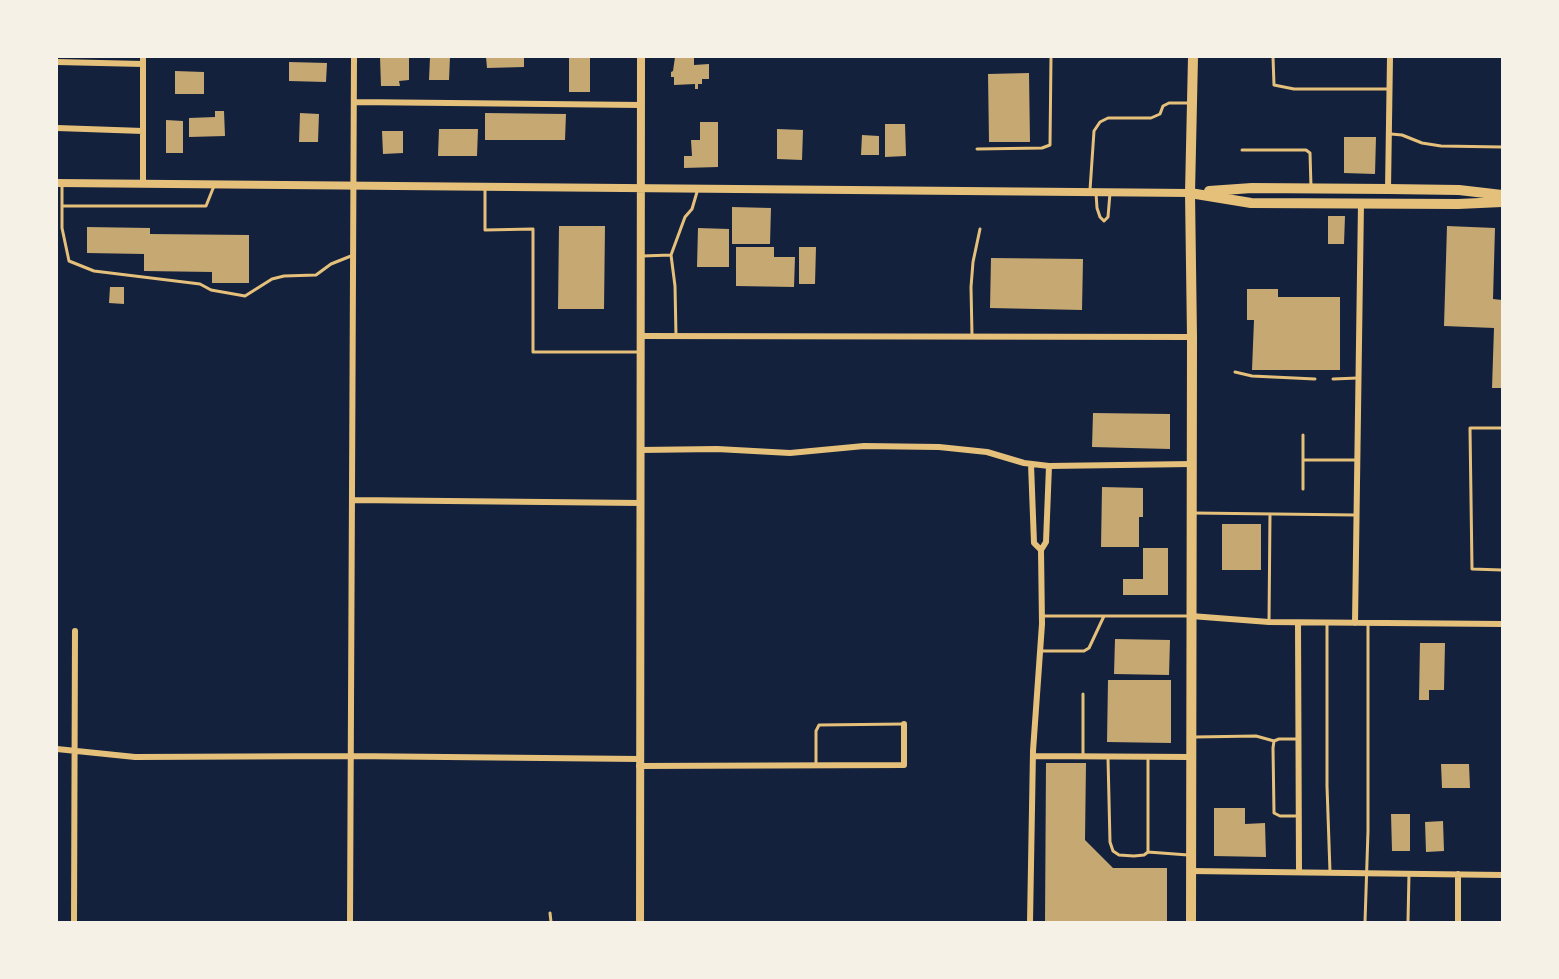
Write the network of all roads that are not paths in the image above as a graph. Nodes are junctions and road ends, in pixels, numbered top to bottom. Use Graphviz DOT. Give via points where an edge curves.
graph roads {
  1 [pos="354,57"];
  2 [pos="641,57"];
  3 [pos="1051,57"];
  4 [pos="1193,57"];
  5 [pos="1273,57"];
  6 [pos="1389,57"];
  7 [pos="143,61"];
  8 [pos="57,62"];
  9 [pos="1389,90"];
  10 [pos="354,102"];
  11 [pos="1192,103"];
  12 [pos="641,105"];
  13 [pos="57,129"];
  14 [pos="143,131"];
  15 [pos="1389,134"];
  16 [pos="1502,147"];
  17 [pos="977,149"];
  18 [pos="1242,150"];
  19 [pos="59,183"];
  20 [pos="143,184"];
  21 [pos="214,185"];
  22 [pos="353,186"];
  23 [pos="485,187"];
  24 [pos="640,188"];
  25 [pos="698,188"];
  26 [pos="1311,189"];
  27 [pos="1388,189"];
  28 [pos="1093,192"];
  29 [pos="1110,192"];
  30 [pos="1190,193"];
  31 [pos="1502,195"];
  32 [pos="1502,202"];
  33 [pos="1361,203"];
  34 [pos="62,206"];
  35 [pos="981,229"];
  36 [pos="353,255"];
  37 [pos="671,255"];
  38 [pos="640,256"];
  39 [pos="641,336"];
  40 [pos="676,336"];
  41 [pos="972,337"];
  42 [pos="1192,337"];
  43 [pos="641,352"];
  44 [pos="1235,372"];
  45 [pos="1358,378"];
  46 [pos="1315,379"];
  47 [pos="1333,379"];
  48 [pos="1502,428"];
  49 [pos="1303,435"];
  50 [pos="639,450"];
  51 [pos="1303,459"];
  52 [pos="1357,460"];
  53 [pos="1031,464"];
  54 [pos="1192,464"];
  55 [pos="1049,466"];
  56 [pos="1303,489"];
  57 [pos="352,501"];
  58 [pos="640,504"];
  59 [pos="1192,513"];
  60 [pos="1270,514"];
  61 [pos="1357,515"];
  62 [pos="1041,550"];
  63 [pos="1502,570"];
  64 [pos="1042,616"];
  65 [pos="1104,616"];
  66 [pos="1191,616"];
  67 [pos="1269,622"];
  68 [pos="1298,622"];
  69 [pos="1327,623"];
  70 [pos="1355,623"];
  71 [pos="1368,623"];
  72 [pos="1502,624"];
  73 [pos="75,631"];
  74 [pos="1041,651"];
  75 [pos="1083,694"];
  76 [pos="904,724"];
  77 [pos="1191,737"];
  78 [pos="1299,739"];
  79 [pos="1274,741"];
  80 [pos="57,749"];
  81 [pos="75,751"];
  82 [pos="350,756"];
  83 [pos="1033,756"];
  84 [pos="1083,756"];
  85 [pos="1108,756"];
  86 [pos="1148,756"];
  87 [pos="1190,757"];
  88 [pos="639,763"];
  89 [pos="816,765"];
  90 [pos="1299,816"];
  91 [pos="1148,852"];
  92 [pos="1191,855"];
  93 [pos="1191,871"];
  94 [pos="1299,872"];
  95 [pos="1330,872"];
  96 [pos="1366,873"];
  97 [pos="1409,873"];
  98 [pos="1458,874"];
  99 [pos="1502,874"];
  100 [pos="550,913"];
  101 [pos="74,922"];
  102 [pos="350,922"];
  103 [pos="551,922"];
  104 [pos="640,922"];
  105 [pos="1030,922"];
  106 [pos="1191,922"];
  107 [pos="1365,922"];
  108 [pos="1408,922"];
  109 [pos="1458,922"];
  1 -- 10 [label="street"];
  2 -- 12 [label="street"];
  3 -- 17 [label="lane" via="1050,145"];
  4 -- 11 [label="main road"];
  5 -- 9 [label="lane" via="1274,85 1294,90"];
  6 -- 9 [label="street"];
  7 -- 8 [label="street"];
  7 -- 14 [label="street"];
  9 -- 15 [label="street"];
  10 -- 12 [label="street"];
  10 -- 22 [label="street"];
  11 -- 28 [label="lane" via="1169,103 1151,118 1108,118 1100,122 1094,131"];
  11 -- 30 [label="main road"];
  12 -- 24 [label="street"];
  13 -- 14 [label="street"];
  14 -- 20 [label="street"];
  15 -- 16 [label="lane" via="1441,146"];
  15 -- 27 [label="street"];
  18 -- 26 [label="lane" via="1306,150 1310,153"];
  19 -- 20 [label="street"];
  19 -- 34 [label="lane"];
  20 -- 21 [label="street"];
  21 -- 22 [label="street"];
  21 -- 34 [label="lane" via="206,206"];
  22 -- 23 [label="street"];
  22 -- 36 [label="street"];
  23 -- 24 [label="street"];
  23 -- 43 [label="lane" via="485,230 532,229 533,352"];
  24 -- 25 [label="street"];
  24 -- 38 [label="street"];
  25 -- 28 [label="street"];
  25 -- 37 [label="lane"];
  26 -- 27 [label="main road"];
  26 -- 30 [label="main road"];
  27 -- 31 [label="main road"];
  28 -- 29 [label="street"];
  28 -- 29 [label="lane" via="1104,221 1108,217"];
  29 -- 30 [label="street"];
  30 -- 33 [label="main road" via="1251,203"];
  30 -- 42 [label="main road"];
  32 -- 33 [label="main road"];
  33 -- 45 [label="street"];
  34 -- 36 [label="lane" via="69,261 94,271 200,284 244,296 272,279 316,275"];
  35 -- 41 [label="lane" via="972,279"];
  36 -- 57 [label="street"];
  37 -- 38 [label="lane"];
  37 -- 40 [label="lane"];
  38 -- 39 [label="street"];
  39 -- 40 [label="street"];
  39 -- 43 [label="street"];
  40 -- 41 [label="street"];
  41 -- 42 [label="street"];
  42 -- 54 [label="main road"];
  43 -- 50 [label="street"];
  44 -- 46 [label="lane"];
  45 -- 47 [label="lane"];
  45 -- 52 [label="street"];
  48 -- 63 [label="lane" via="1470,428 1472,569"];
  49 -- 51 [label="lane"];
  50 -- 53 [label="street" via="790,453 864,446 939,447 987,452"];
  50 -- 58 [label="street"];
  51 -- 52 [label="lane"];
  51 -- 56 [label="lane"];
  52 -- 61 [label="street"];
  53 -- 55 [label="street"];
  53 -- 62 [label="street" via="1034,543"];
  54 -- 55 [label="street"];
  54 -- 59 [label="main road"];
  55 -- 62 [label="street" via="1046,542"];
  57 -- 58 [label="street"];
  57 -- 82 [label="street"];
  58 -- 88 [label="street"];
  59 -- 60 [label="lane"];
  59 -- 66 [label="main road"];
  60 -- 61 [label="lane"];
  60 -- 67 [label="lane"];
  61 -- 70 [label="street"];
  62 -- 64 [label="street"];
  64 -- 65 [label="lane"];
  64 -- 74 [label="street"];
  65 -- 66 [label="lane"];
  65 -- 74 [label="lane" via="1084,651"];
  66 -- 67 [label="street"];
  66 -- 77 [label="main road"];
  67 -- 68 [label="street"];
  68 -- 69 [label="street"];
  68 -- 78 [label="street"];
  69 -- 70 [label="street"];
  69 -- 95 [label="lane"];
  70 -- 71 [label="street"];
  71 -- 72 [label="street"];
  71 -- 96 [label="lane"];
  73 -- 81 [label="street"];
  74 -- 83 [label="street"];
  75 -- 84 [label="lane"];
  76 -- 89 [label="lane" via="819,725"];
  76 -- 89 [label="street" via="904,765"];
  77 -- 79 [label="lane" via="1256,736"];
  77 -- 87 [label="main road"];
  78 -- 79 [label="lane"];
  78 -- 90 [label="street"];
  79 -- 90 [label="lane" via="1274,813"];
  80 -- 81 [label="street"];
  81 -- 82 [label="street" via="135,757"];
  81 -- 101 [label="street"];
  82 -- 88 [label="street"];
  82 -- 102 [label="street"];
  83 -- 84 [label="street"];
  83 -- 105 [label="street"];
  84 -- 85 [label="street"];
  85 -- 86 [label="street"];
  85 -- 91 [label="lane" via="1113,851 1134,856"];
  86 -- 87 [label="street"];
  86 -- 91 [label="lane"];
  87 -- 92 [label="main road"];
  88 -- 89 [label="street"];
  88 -- 104 [label="street"];
  90 -- 94 [label="street"];
  91 -- 92 [label="lane"];
  92 -- 93 [label="main road"];
  93 -- 94 [label="street"];
  93 -- 106 [label="main road"];
  94 -- 95 [label="street"];
  95 -- 96 [label="street"];
  96 -- 97 [label="street"];
  96 -- 107 [label="lane"];
  97 -- 98 [label="street"];
  97 -- 108 [label="lane"];
  98 -- 99 [label="street"];
  98 -- 109 [label="street"];
  100 -- 103 [label="lane"];
}
